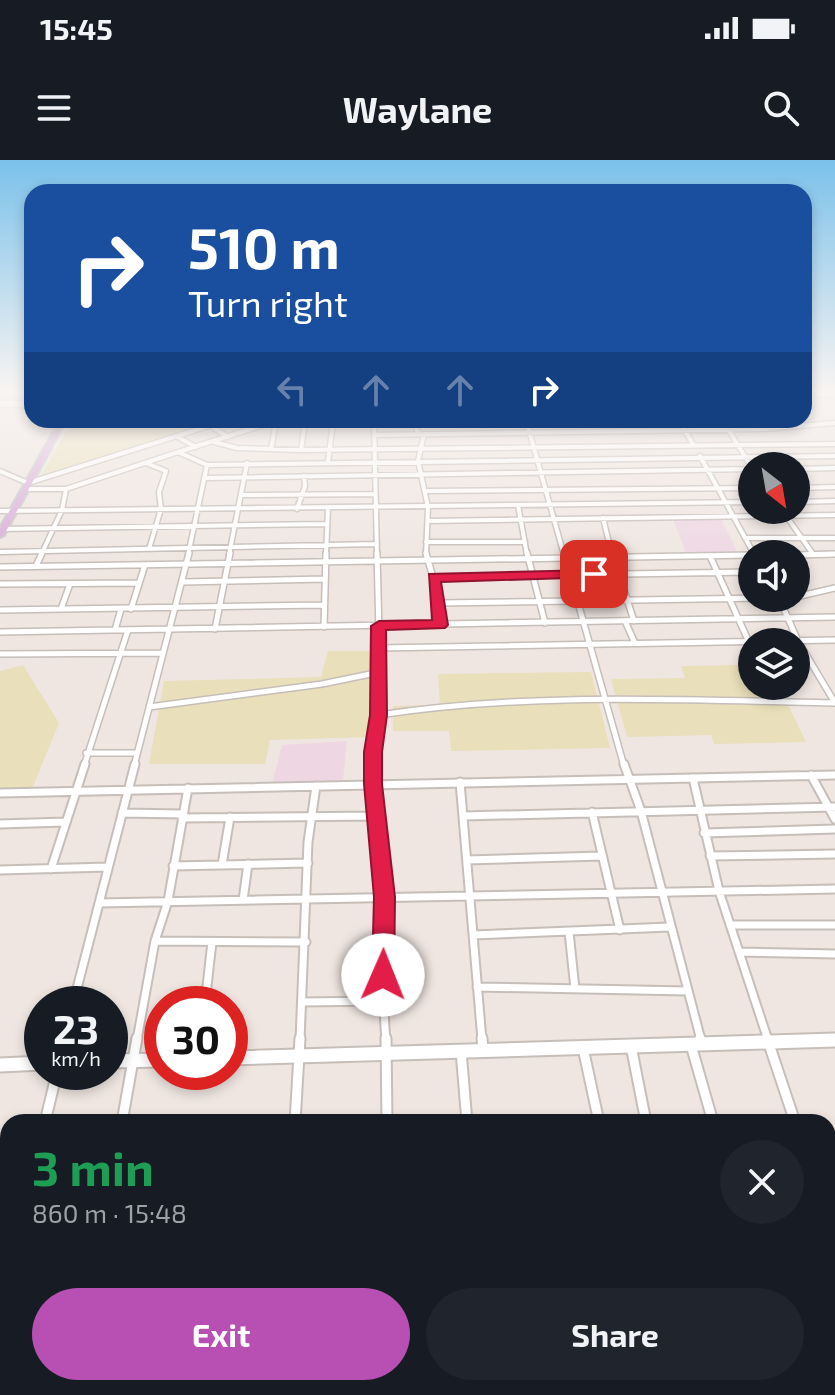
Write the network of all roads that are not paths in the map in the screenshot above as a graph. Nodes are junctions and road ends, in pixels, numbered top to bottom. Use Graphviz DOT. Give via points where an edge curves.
graph roads {
  1 [pos="245,449"];
  2 [pos="330,449"];
  3 [pos="420,449"];
  4 [pos="47,450"];
  5 [pos="135,450"];
  6 [pos="187,450"];
  7 [pos="290,450"];
  8 [pos="301,450"];
  9 [pos="312,450"];
  10 [pos="374,450"];
  11 [pos="535,450"];
  12 [pos="696,450"];
  13 [pos="178,452"];
  14 [pos="700,456"];
  15 [pos="738,456"];
  16 [pos="810,456"];
  17 [pos="833,456"];
  18 [pos="538,460"];
  19 [pos="418,461"];
  20 [pos="328,462"];
  21 [pos="375,462"];
  22 [pos="146,463"];
  23 [pos="244,464"];
  24 [pos="207,465"];
  25 [pos="835,465"];
  26 [pos="738,468"];
  27 [pos="810,468"];
  28 [pos="707,469"];
  29 [pos="0,471"];
  30 [pos="541,471"];
  31 [pos="422,472"];
  32 [pos="375,474"];
  33 [pos="304,476"];
  34 [pos="245,477"];
  35 [pos="205,478"];
  36 [pos="27,486"];
  37 [pos="835,487"];
  38 [pos="718,488"];
  39 [pos="738,488"];
  40 [pos="810,488"];
  41 [pos="66,489"];
  42 [pos="546,490"];
  43 [pos="426,491"];
  44 [pos="301,494"];
  45 [pos="375,494"];
  46 [pos="242,495"];
  47 [pos="835,501"];
  48 [pos="725,502"];
  49 [pos="738,502"];
  50 [pos="810,502"];
  51 [pos="550,504"];
  52 [pos="518,505"];
  53 [pos="428,507"];
  54 [pos="328,508"];
  55 [pos="376,508"];
  56 [pos="161,509"];
  57 [pos="297,509"];
  58 [pos="62,510"];
  59 [pos="200,510"];
  60 [pos="240,510"];
  61 [pos="0,511"];
  62 [pos="14,511"];
  63 [pos="835,515"];
  64 [pos="810,516"];
  65 [pos="733,517"];
  66 [pos="738,517"];
  67 [pos="603,518"];
  68 [pos="520,519"];
  69 [pos="554,519"];
  70 [pos="428,521"];
  71 [pos="326,524"];
  72 [pos="791,524"];
  73 [pos="155,525"];
  74 [pos="196,525"];
  75 [pos="235,525"];
  76 [pos="53,528"];
  77 [pos="1,531"];
  78 [pos="745,538"];
  79 [pos="801,538"];
  80 [pos="835,538"];
  81 [pos="426,542"];
  82 [pos="525,542"];
  83 [pos="377,544"];
  84 [pos="327,546"];
  85 [pos="232,547"];
  86 [pos="191,548"];
  87 [pos="149,549"];
  88 [pos="43,550"];
  89 [pos="0,552"];
  90 [pos="810,554"];
  91 [pos="813,554"];
  92 [pos="835,554"];
  93 [pos="738,555"];
  94 [pos="710,556"];
  95 [pos="565,557"];
  96 [pos="614,557"];
  97 [pos="527,558"];
  98 [pos="428,560"];
  99 [pos="377,561"];
  100 [pos="326,562"];
  101 [pos="228,563"];
  102 [pos="186,564"];
  103 [pos="145,565"];
  104 [pos="36,566"];
  105 [pos="0,567"];
  106 [pos="738,572"];
  107 [pos="570,573"];
  108 [pos="718,573"];
  109 [pos="531,575"];
  110 [pos="618,575"];
  111 [pos="434,577"];
  112 [pos="324,579"];
  113 [pos="225,581"];
  114 [pos="182,582"];
  115 [pos="139,583"];
  116 [pos="0,584"];
  117 [pos="70,584"];
  118 [pos="835,588"];
  119 [pos="810,596"];
  120 [pos="729,599"];
  121 [pos="738,599"];
  122 [pos="628,602"];
  123 [pos="438,603"];
  124 [pos="538,603"];
  125 [pos="579,603"];
  126 [pos="323,605"];
  127 [pos="220,607"];
  128 [pos="61,609"];
  129 [pos="121,609"];
  130 [pos="131,609"];
  131 [pos="175,609"];
  132 [pos="0,610"];
  133 [pos="785,612"];
  134 [pos="835,617"];
  135 [pos="787,618"];
  136 [pos="736,619"];
  137 [pos="625,621"];
  138 [pos="634,621"];
  139 [pos="584,622"];
  140 [pos="545,623"];
  141 [pos="440,625"];
  142 [pos="379,626"];
  143 [pos="324,627"];
  144 [pos="741,628"];
  145 [pos="792,628"];
  146 [pos="215,629"];
  147 [pos="115,630"];
  148 [pos="128,630"];
  149 [pos="169,630"];
  150 [pos="0,632"];
  151 [pos="738,640"];
  152 [pos="835,640"];
  153 [pos="634,641"];
  154 [pos="810,641"];
  155 [pos="590,643"];
  156 [pos="379,648"];
  157 [pos="118,653"];
  158 [pos="163,653"];
  159 [pos="0,654"];
  160 [pos="810,661"];
  161 [pos="380,672"];
  162 [pos="606,699"];
  163 [pos="149,707"];
  164 [pos="379,715"];
  165 [pos="86,753"];
  166 [pos="137,753"];
  167 [pos="811,775"];
  168 [pos="835,775"];
  169 [pos="693,778"];
  170 [pos="628,779"];
  171 [pos="460,782"];
  172 [pos="373,784"];
  173 [pos="316,786"];
  174 [pos="188,788"];
  175 [pos="128,790"];
  176 [pos="78,791"];
  177 [pos="0,793"];
  178 [pos="832,807"];
  179 [pos="698,810"];
  180 [pos="641,811"];
  181 [pos="592,812"];
  182 [pos="122,813"];
  183 [pos="182,816"];
  184 [pos="375,816"];
  185 [pos="463,816"];
  186 [pos="230,817"];
  187 [pos="312,818"];
  188 [pos="835,819"];
  189 [pos="65,822"];
  190 [pos="0,824"];
  191 [pos="835,829"];
  192 [pos="704,833"];
  193 [pos="835,854"];
  194 [pos="601,856"];
  195 [pos="710,856"];
  196 [pos="467,860"];
  197 [pos="308,863"];
  198 [pos="248,864"];
  199 [pos="222,865"];
  200 [pos="173,866"];
  201 [pos="108,867"];
  202 [pos="51,869"];
  203 [pos="0,870"];
  204 [pos="835,889"];
  205 [pos="719,891"];
  206 [pos="661,892"];
  207 [pos="612,893"];
  208 [pos="470,896"];
  209 [pos="385,897"];
  210 [pos="308,899"];
  211 [pos="243,900"];
  212 [pos="168,901"];
  213 [pos="99,903"];
  214 [pos="730,925"];
  215 [pos="835,925"];
  216 [pos="670,927"];
  217 [pos="620,930"];
  218 [pos="569,932"];
  219 [pos="473,935"];
  220 [pos="155,941"];
  221 [pos="212,942"];
  222 [pos="306,942"];
  223 [pos="739,952"];
  224 [pos="835,954"];
  225 [pos="78,986"];
  226 [pos="207,986"];
  227 [pos="477,987"];
  228 [pos="575,989"];
  229 [pos="688,991"];
  230 [pos="382,1001"];
  231 [pos="302,1002"];
  232 [pos="835,1040"];
  233 [pos="768,1042"];
  234 [pos="697,1044"];
  235 [pos="631,1046"];
  236 [pos="583,1048"];
  237 [pos="461,1051"];
  238 [pos="483,1051"];
  239 [pos="388,1053"];
  240 [pos="298,1056"];
  241 [pos="248,1057"];
  242 [pos="128,1061"];
  243 [pos="132,1061"];
  244 [pos="144,1061"];
  245 [pos="24,1064"];
  246 [pos="0,1065"];
  247 [pos="53,1090"];
  248 [pos="47,1114"];
  249 [pos="123,1114"];
  250 [pos="295,1114"];
  251 [pos="387,1114"];
  252 [pos="466,1114"];
  253 [pos="597,1114"];
  254 [pos="644,1114"];
  255 [pos="711,1114"];
  256 [pos="792,1114"];
  1 -- 23 [label="street"];
  2 -- 20 [label="street"];
  3 -- 19 [label="street"];
  4 -- 36 [label="main road"];
  5 -- 36 [label="street"];
  6 -- 13 [label="street"];
  7 -- 8 [label="street"];
  8 -- 9 [label="street"];
  10 -- 21 [label="street"];
  11 -- 18 [label="street"];
  12 -- 14 [label="street"];
  13 -- 22 [label="street"];
  13 -- 24 [label="street"];
  14 -- 15 [label="street"];
  14 -- 18 [label="street"];
  14 -- 28 [label="street"];
  16 -- 17 [label="street"];
  17 -- 25 [label="street"];
  18 -- 19 [label="street"];
  18 -- 30 [label="street"];
  19 -- 21 [label="street"];
  19 -- 31 [label="street"];
  20 -- 21 [label="street"];
  20 -- 23 [label="street"];
  21 -- 32 [label="street"];
  22 -- 41 [label="street"];
  22 -- 56 [label="street" via="166,470 159,492"];
  23 -- 24 [label="street"];
  23 -- 34 [label="street"];
  24 -- 35 [label="street"];
  25 -- 27 [label="street"];
  26 -- 28 [label="street"];
  28 -- 30 [label="street"];
  28 -- 38 [label="street"];
  29 -- 36 [label="street"];
  30 -- 31 [label="street"];
  30 -- 42 [label="street"];
  31 -- 32 [label="street"];
  31 -- 43 [label="street"];
  32 -- 33 [label="street"];
  32 -- 45 [label="street"];
  33 -- 34 [label="street"];
  33 -- 44 [label="street"];
  34 -- 35 [label="street"];
  34 -- 46 [label="street"];
  35 -- 59 [label="street"];
  36 -- 41 [label="street"];
  36 -- 62 [label="main road"];
  37 -- 40 [label="street"];
  38 -- 39 [label="street"];
  38 -- 42 [label="street"];
  38 -- 48 [label="street"];
  41 -- 58 [label="street"];
  42 -- 43 [label="street"];
  42 -- 51 [label="street"];
  43 -- 53 [label="street"];
  44 -- 45 [label="street"];
  44 -- 46 [label="street"];
  44 -- 57 [label="street"];
  45 -- 55 [label="street"];
  46 -- 60 [label="street"];
  47 -- 50 [label="street"];
  48 -- 49 [label="street"];
  48 -- 51 [label="street"];
  48 -- 65 [label="street"];
  51 -- 52 [label="street"];
  51 -- 69 [label="street"];
  52 -- 53 [label="street"];
  52 -- 68 [label="street"];
  53 -- 55 [label="street"];
  53 -- 70 [label="street"];
  54 -- 55 [label="street"];
  54 -- 57 [label="street"];
  54 -- 71 [label="street"];
  55 -- 83 [label="street"];
  56 -- 58 [label="street"];
  56 -- 59 [label="street"];
  56 -- 73 [label="street"];
  57 -- 60 [label="street"];
  58 -- 62 [label="street"];
  58 -- 76 [label="street"];
  59 -- 60 [label="street"];
  59 -- 74 [label="street"];
  60 -- 75 [label="street"];
  61 -- 62 [label="street"];
  62 -- 77 [label="main road"];
  63 -- 64 [label="street"];
  65 -- 66 [label="street"];
  65 -- 67 [label="street"];
  65 -- 78 [label="street"];
  67 -- 69 [label="street"];
  67 -- 96 [label="street"];
  68 -- 69 [label="street"];
  68 -- 70 [label="street"];
  68 -- 82 [label="street"];
  69 -- 95 [label="street"];
  70 -- 81 [label="street"];
  71 -- 75 [label="street"];
  71 -- 84 [label="street"];
  72 -- 79 [label="street"];
  73 -- 74 [label="street"];
  73 -- 76 [label="street"];
  73 -- 87 [label="street"];
  74 -- 75 [label="street"];
  74 -- 86 [label="street"];
  75 -- 85 [label="street"];
  76 -- 77 [label="street"];
  76 -- 88 [label="street"];
  78 -- 79 [label="street"];
  79 -- 80 [label="street"];
  79 -- 91 [label="street"];
  81 -- 82 [label="street"];
  81 -- 98 [label="street"];
  82 -- 97 [label="street"];
  83 -- 84 [label="street"];
  83 -- 99 [label="street"];
  84 -- 85 [label="street"];
  84 -- 100 [label="street"];
  85 -- 86 [label="street"];
  85 -- 101 [label="street"];
  86 -- 87 [label="street"];
  86 -- 102 [label="street"];
  87 -- 88 [label="street"];
  88 -- 89 [label="street"];
  88 -- 104 [label="street"];
  90 -- 91 [label="street"];
  91 -- 92 [label="street"];
  93 -- 94 [label="street"];
  94 -- 96 [label="street"];
  94 -- 108 [label="street"];
  95 -- 96 [label="street"];
  95 -- 97 [label="street"];
  95 -- 107 [label="street"];
  96 -- 110 [label="street"];
  97 -- 98 [label="street"];
  97 -- 109 [label="street"];
  98 -- 99 [label="street"];
  98 -- 111 [label="street"];
  99 -- 100 [label="street"];
  99 -- 142 [label="street"];
  100 -- 101 [label="street"];
  100 -- 112 [label="street"];
  101 -- 102 [label="street"];
  101 -- 113 [label="street"];
  102 -- 103 [label="street"];
  102 -- 114 [label="street"];
  103 -- 104 [label="street"];
  103 -- 115 [label="street"];
  104 -- 105 [label="street"];
  106 -- 108 [label="street"];
  107 -- 109 [label="street"];
  107 -- 110 [label="street"];
  107 -- 125 [label="street"];
  108 -- 110 [label="street"];
  108 -- 120 [label="street"];
  109 -- 111 [label="street"];
  109 -- 124 [label="street"];
  110 -- 122 [label="street"];
  111 -- 123 [label="street"];
  112 -- 113 [label="street"];
  112 -- 126 [label="street"];
  113 -- 114 [label="street"];
  113 -- 127 [label="street"];
  114 -- 131 [label="street"];
  115 -- 117 [label="street"];
  115 -- 130 [label="street"];
  116 -- 117 [label="street"];
  117 -- 128 [label="street"];
  118 -- 119 [label="street"];
  120 -- 121 [label="street"];
  120 -- 122 [label="street"];
  120 -- 136 [label="street"];
  122 -- 125 [label="street"];
  122 -- 138 [label="street"];
  123 -- 124 [label="street"];
  123 -- 141 [label="street"];
  124 -- 125 [label="street"];
  124 -- 140 [label="street"];
  125 -- 139 [label="street"];
  126 -- 127 [label="street"];
  126 -- 143 [label="street"];
  127 -- 131 [label="street"];
  127 -- 146 [label="street"];
  128 -- 129 [label="street"];
  128 -- 132 [label="street"];
  129 -- 130 [label="street"];
  129 -- 147 [label="street"];
  130 -- 131 [label="street"];
  131 -- 149 [label="street"];
  133 -- 135 [label="street"];
  134 -- 135 [label="street"];
  135 -- 136 [label="street"];
  135 -- 145 [label="street"];
  136 -- 138 [label="street"];
  136 -- 144 [label="street"];
  137 -- 138 [label="street"];
  137 -- 139 [label="street"];
  137 -- 153 [label="street"];
  139 -- 140 [label="street"];
  139 -- 155 [label="street"];
  140 -- 141 [label="street"];
  141 -- 142 [label="street"];
  142 -- 143 [label="street"];
  142 -- 156 [label="street"];
  143 -- 146 [label="street"];
  146 -- 149 [label="street"];
  147 -- 148 [label="street"];
  147 -- 150 [label="street"];
  148 -- 149 [label="street"];
  148 -- 157 [label="street"];
  149 -- 158 [label="street"];
  151 -- 153 [label="street"];
  152 -- 154 [label="street"];
  153 -- 155 [label="street"];
  155 -- 156 [label="street"];
  155 -- 162 [label="street"];
  156 -- 161 [label="street"];
  157 -- 158 [label="street"];
  157 -- 159 [label="street"];
  157 -- 165 [label="street"];
  158 -- 163 [label="street"];
  160 -- 162 [label="street" via="835,703"];
  161 -- 163 [label="street"];
  161 -- 164 [label="street"];
  162 -- 164 [label="street" via="450,704"];
  162 -- 170 [label="street"];
  163 -- 166 [label="street"];
  164 -- 172 [label="street"];
  165 -- 166 [label="street"];
  165 -- 176 [label="street"];
  166 -- 175 [label="street"];
  167 -- 168 [label="street"];
  167 -- 169 [label="street"];
  167 -- 178 [label="street"];
  169 -- 170 [label="street"];
  169 -- 179 [label="street"];
  170 -- 171 [label="street"];
  170 -- 180 [label="street"];
  171 -- 172 [label="street"];
  171 -- 185 [label="street"];
  172 -- 173 [label="street"];
  172 -- 184 [label="street"];
  173 -- 174 [label="street"];
  173 -- 187 [label="street"];
  174 -- 175 [label="street"];
  174 -- 183 [label="street"];
  175 -- 176 [label="street"];
  175 -- 182 [label="street"];
  176 -- 177 [label="street"];
  176 -- 189 [label="street"];
  178 -- 179 [label="street"];
  178 -- 188 [label="street"];
  179 -- 180 [label="street"];
  179 -- 192 [label="street"];
  180 -- 181 [label="street"];
  180 -- 206 [label="street"];
  181 -- 185 [label="street"];
  181 -- 194 [label="street"];
  182 -- 183 [label="street"];
  182 -- 201 [label="street"];
  183 -- 186 [label="street"];
  183 -- 200 [label="street"];
  184 -- 187 [label="street"];
  184 -- 209 [label="street"];
  185 -- 196 [label="street"];
  186 -- 187 [label="street"];
  186 -- 199 [label="street"];
  187 -- 197 [label="street"];
  189 -- 190 [label="street"];
  189 -- 202 [label="street"];
  191 -- 192 [label="street"];
  192 -- 195 [label="street"];
  193 -- 195 [label="street"];
  194 -- 196 [label="street"];
  194 -- 207 [label="street"];
  195 -- 205 [label="street"];
  196 -- 208 [label="street"];
  197 -- 198 [label="street"];
  197 -- 210 [label="street"];
  198 -- 199 [label="street"];
  198 -- 211 [label="street"];
  199 -- 200 [label="street"];
  200 -- 212 [label="street"];
  201 -- 202 [label="street"];
  201 -- 213 [label="street"];
  202 -- 203 [label="street"];
  204 -- 205 [label="street"];
  205 -- 206 [label="street"];
  205 -- 214 [label="street"];
  206 -- 207 [label="street"];
  206 -- 216 [label="street"];
  207 -- 208 [label="street"];
  207 -- 217 [label="street"];
  208 -- 209 [label="street"];
  208 -- 219 [label="street"];
  209 -- 210 [label="street"];
  209 -- 230 [label="street"];
  210 -- 211 [label="street"];
  210 -- 222 [label="street"];
  211 -- 212 [label="street"];
  212 -- 213 [label="street"];
  212 -- 220 [label="street"];
  213 -- 225 [label="street"];
  214 -- 215 [label="street"];
  214 -- 223 [label="street"];
  216 -- 217 [label="street"];
  216 -- 229 [label="street"];
  217 -- 218 [label="street"];
  218 -- 219 [label="street"];
  218 -- 228 [label="street"];
  219 -- 227 [label="street"];
  220 -- 221 [label="street"];
  220 -- 243 [label="street"];
  221 -- 222 [label="street"];
  221 -- 226 [label="street"];
  222 -- 231 [label="street"];
  223 -- 224 [label="street"];
  223 -- 233 [label="street"];
  227 -- 228 [label="street"];
  227 -- 238 [label="street"];
  228 -- 229 [label="street"];
  229 -- 234 [label="street"];
  230 -- 231 [label="street"];
  230 -- 239 [label="street"];
  231 -- 240 [label="street"];
  232 -- 233 [label="street"];
  233 -- 234 [label="street"];
  233 -- 256 [label="street"];
  234 -- 235 [label="street"];
  234 -- 255 [label="street"];
  235 -- 236 [label="street"];
  235 -- 254 [label="street"];
  236 -- 238 [label="street"];
  236 -- 253 [label="street"];
  237 -- 238 [label="street"];
  237 -- 239 [label="street"];
  237 -- 252 [label="street"];
  239 -- 240 [label="street"];
  239 -- 251 [label="street"];
  240 -- 241 [label="street"];
  240 -- 250 [label="street"];
  242 -- 243 [label="street"];
  243 -- 244 [label="street"];
  243 -- 249 [label="street"];
  245 -- 246 [label="street"];
  247 -- 248 [label="street"];
}
